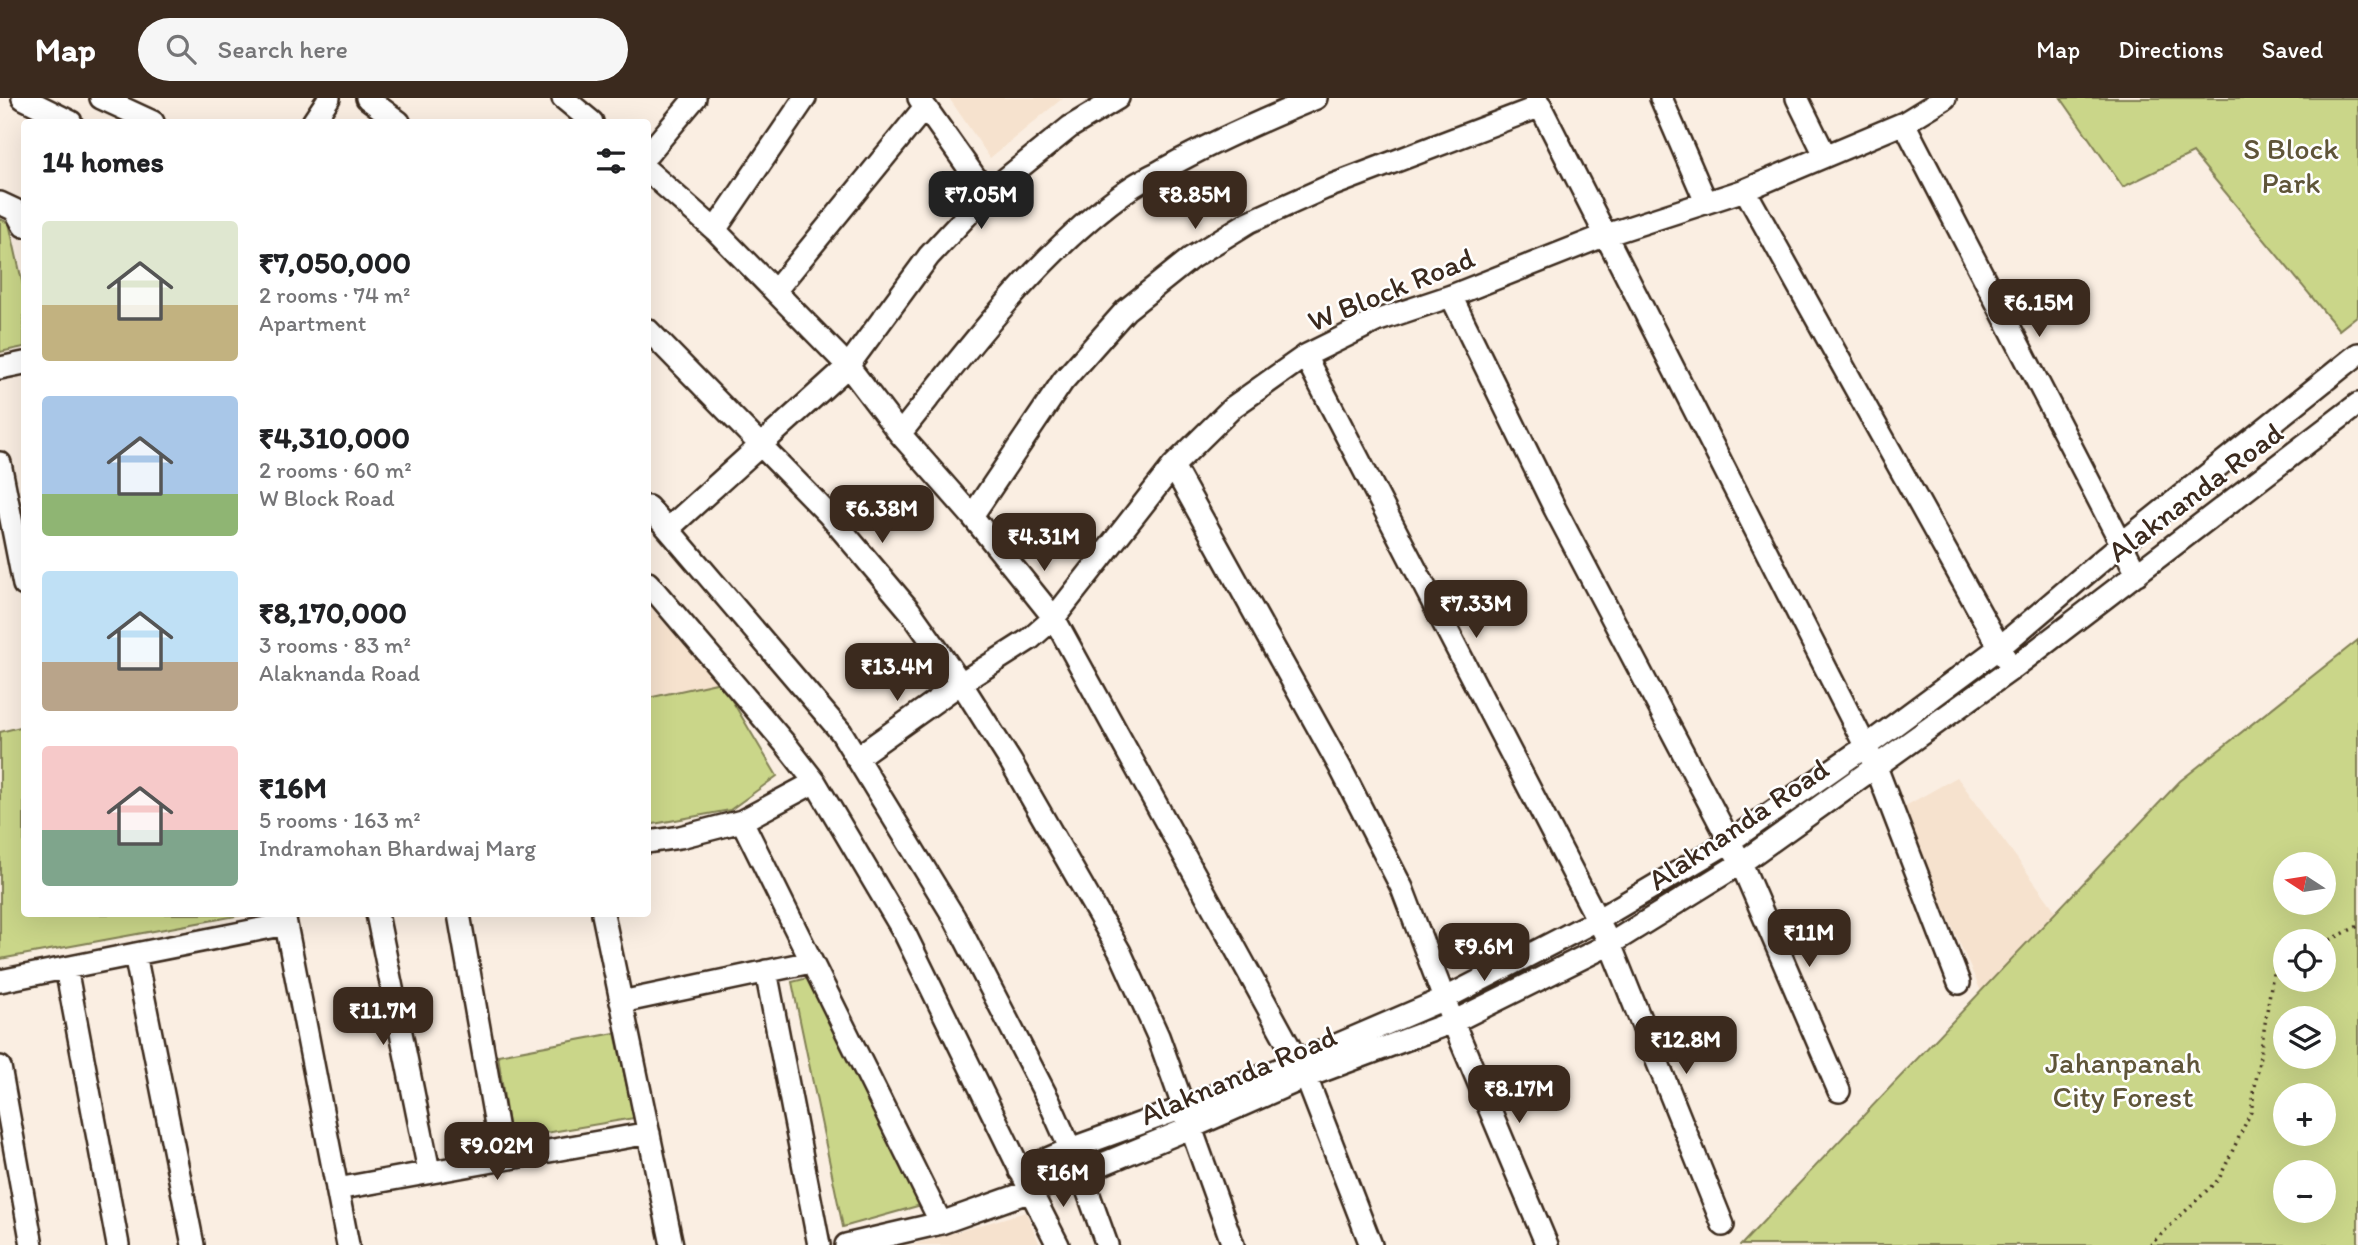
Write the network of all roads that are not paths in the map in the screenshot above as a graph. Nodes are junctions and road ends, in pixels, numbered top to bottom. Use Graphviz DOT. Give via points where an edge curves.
graph roads {
  1 [pos="23,98"];
  2 [pos="101,98"];
  3 [pos="329,98"];
  4 [pos="367,98"];
  5 [pos="695,98"];
  6 [pos="805,98"];
  7 [pos="1118,98"];
  8 [pos="1316,98"];
  9 [pos="1661,98"];
  10 [pos="1797,98"];
  11 [pos="566,99"];
  12 [pos="1933,101"];
  13 [pos="922,102"];
  14 [pos="1539,102"];
  15 [pos="65,119"];
  16 [pos="144,119"];
  17 [pos="315,119"];
  18 [pos="395,119"];
  19 [pos="589,119"];
  20 [pos="1904,123"];
  21 [pos="651,150"];
  22 [pos="1825,155"];
  23 [pos="651,175"];
  24 [pos="1745,190"];
  25 [pos="987,194"];
  26 [pos="1706,202"];
  27 [pos="0,203"];
  28 [pos="21,221"];
  29 [pos="716,230"];
  30 [pos="1606,235"];
  31 [pos="775,291"];
  32 [pos="1451,296"];
  33 [pos="651,333"];
  34 [pos="2358,354"];
  35 [pos="1305,356"];
  36 [pos="21,364"];
  37 [pos="848,366"];
  38 [pos="0,368"];
  39 [pos="2358,404"];
  40 [pos="900,434"];
  41 [pos="759,444"];
  42 [pos="0,463"];
  43 [pos="1173,466"];
  44 [pos="651,511"];
  45 [pos="972,516"];
  46 [pos="668,529"];
  47 [pos="2121,544"];
  48 [pos="21,569"];
  49 [pos="2137,574"];
  50 [pos="651,586"];
  51 [pos="1054,618"];
  52 [pos="2000,647"];
  53 [pos="2012,669"];
  54 [pos="961,683"];
  55 [pos="1866,747"];
  56 [pos="856,758"];
  57 [pos="1876,767"];
  58 [pos="815,782"];
  59 [pos="742,821"];
  60 [pos="651,842"];
  61 [pos="1729,842"];
  62 [pos="1741,863"];
  63 [pos="378,917"];
  64 [pos="460,917"];
  65 [pos="604,917"];
  66 [pos="285,919"];
  67 [pos="1597,920"];
  68 [pos="1610,944"];
  69 [pos="135,954"];
  70 [pos="811,962"];
  71 [pos="66,968"];
  72 [pos="766,971"];
  73 [pos="0,981"];
  74 [pos="1959,983"];
  75 [pos="1444,999"];
  76 [pos="621,1002"];
  77 [pos="1453,1022"];
  78 [pos="0,1068"];
  79 [pos="1301,1069"];
  80 [pos="1839,1091"];
  81 [pos="1187,1118"];
  82 [pos="5,1130"];
  83 [pos="649,1133"];
  84 [pos="1070,1149"];
  85 [pos="502,1159"];
  86 [pos="429,1171"];
  87 [pos="1020,1171"];
  88 [pos="1081,1173"];
  89 [pos="337,1189"];
  90 [pos="1031,1192"];
  91 [pos="941,1223"];
  92 [pos="1723,1225"];
  93 [pos="32,1245"];
  94 [pos="118,1245"];
  95 [pos="193,1245"];
  96 [pos="348,1245"];
  97 [pos="672,1245"];
  98 [pos="819,1245"];
  99 [pos="846,1245"];
  100 [pos="1058,1245"];
  101 [pos="1107,1245"];
  102 [pos="1233,1245"];
  103 [pos="1371,1245"];
  104 [pos="1547,1245"];
  1 -- 15 [label="street"];
  2 -- 16 [label="street"];
  3 -- 17 [label="street"];
  4 -- 18 [label="street"];
  5 -- 21 [label="street"];
  6 -- 29 [label="street"];
  7 -- 25 [label="street" via="1070,127"];
  8 -- 40 [label="street" via="1206,146 1130,188 1083,225 972,344"];
  9 -- 26 [label="street"];
  10 -- 22 [label="street"];
  11 -- 19 [label="street"];
  12 -- 20 [label="street, W Block Road"];
  13 -- 25 [label="street"];
  13 -- 31 [label="street"];
  14 -- 30 [label="street"];
  14 -- 45 [label="street" via="1325,188 1250,222 1191,258 1126,310 1063,381"];
  20 -- 22 [label="street, W Block Road"];
  20 -- 47 [label="street"];
  22 -- 24 [label="street, W Block Road"];
  23 -- 29 [label="street"];
  24 -- 26 [label="street, W Block Road"];
  24 -- 52 [label="street"];
  25 -- 37 [label="street" via="929,256"];
  26 -- 30 [label="street, W Block Road"];
  27 -- 28 [label="street" via="15,211"];
  29 -- 31 [label="street"];
  30 -- 32 [label="street, W Block Road"];
  30 -- 55 [label="street"];
  31 -- 37 [label="street"];
  32 -- 35 [label="street, W Block Road" via="1376,321"];
  32 -- 61 [label="street" via="1555,509"];
  33 -- 41 [label="street"];
  34 -- 47 [label="street"];
  35 -- 43 [label="street, W Block Road" via="1233,407"];
  35 -- 67 [label="street"];
  36 -- 38 [label="street"];
  37 -- 40 [label="street"];
  37 -- 41 [label="street"];
  39 -- 49 [label="street, Alaknanda Road"];
  40 -- 45 [label="street"];
  41 -- 46 [label="street"];
  41 -- 54 [label="street" via="829,515 892,589"];
  42 -- 48 [label="street"];
  43 -- 51 [label="street, W Block Road"];
  43 -- 75 [label="street" via="1402,888"];
  44 -- 46 [label="street"];
  45 -- 51 [label="street"];
  46 -- 56 [label="street" via="841,732"];
  47 -- 49 [label="street"];
  47 -- 52 [label="street"];
  49 -- 53 [label="street, Alaknanda Road"];
  50 -- 58 [label="street"];
  51 -- 54 [label="street, W Block Road"];
  51 -- 79 [label="street"];
  52 -- 53 [label="street"];
  52 -- 55 [label="street"];
  53 -- 57 [label="street, Alaknanda Road"];
  54 -- 56 [label="street, W Block Road"];
  54 -- 81 [label="street" via="1120,953 1158,1036"];
  55 -- 57 [label="street"];
  55 -- 61 [label="street"];
  56 -- 84 [label="street" via="954,917"];
  57 -- 62 [label="street, Alaknanda Road"];
  57 -- 74 [label="street"];
  58 -- 59 [label="street"];
  58 -- 87 [label="street" via="905,934"];
  59 -- 60 [label="street"];
  59 -- 70 [label="street"];
  61 -- 62 [label="street"];
  61 -- 67 [label="street"];
  62 -- 68 [label="street, Alaknanda Road"];
  62 -- 80 [label="street"];
  63 -- 86 [label="street"];
  64 -- 85 [label="street"];
  65 -- 76 [label="street"];
  66 -- 69 [label="street"];
  66 -- 89 [label="street"];
  67 -- 68 [label="street"];
  67 -- 75 [label="street"];
  68 -- 77 [label="street, Alaknanda Road"];
  68 -- 92 [label="street"];
  69 -- 71 [label="street"];
  69 -- 95 [label="street"];
  70 -- 72 [label="street"];
  70 -- 91 [label="street"];
  71 -- 73 [label="street"];
  71 -- 94 [label="street"];
  72 -- 76 [label="street"];
  72 -- 98 [label="street"];
  75 -- 77 [label="street"];
  75 -- 79 [label="street"];
  76 -- 83 [label="street"];
  77 -- 79 [label="street, Alaknanda Road"];
  77 -- 104 [label="street"];
  78 -- 82 [label="street"];
  79 -- 81 [label="street, Alaknanda Road"];
  79 -- 103 [label="street"];
  81 -- 84 [label="street"];
  81 -- 88 [label="street, Alaknanda Road"];
  81 -- 102 [label="street"];
  82 -- 93 [label="street"];
  83 -- 85 [label="street"];
  83 -- 97 [label="street"];
  84 -- 87 [label="street"];
  84 -- 88 [label="street"];
  85 -- 86 [label="street"];
  86 -- 89 [label="street"];
  87 -- 90 [label="street"];
  88 -- 90 [label="street, Alaknanda Road"];
  88 -- 101 [label="street"];
  89 -- 96 [label="street"];
  90 -- 91 [label="street, Alaknanda Road"];
  90 -- 100 [label="street"];
  91 -- 99 [label="street, Alaknanda Road"];
}
